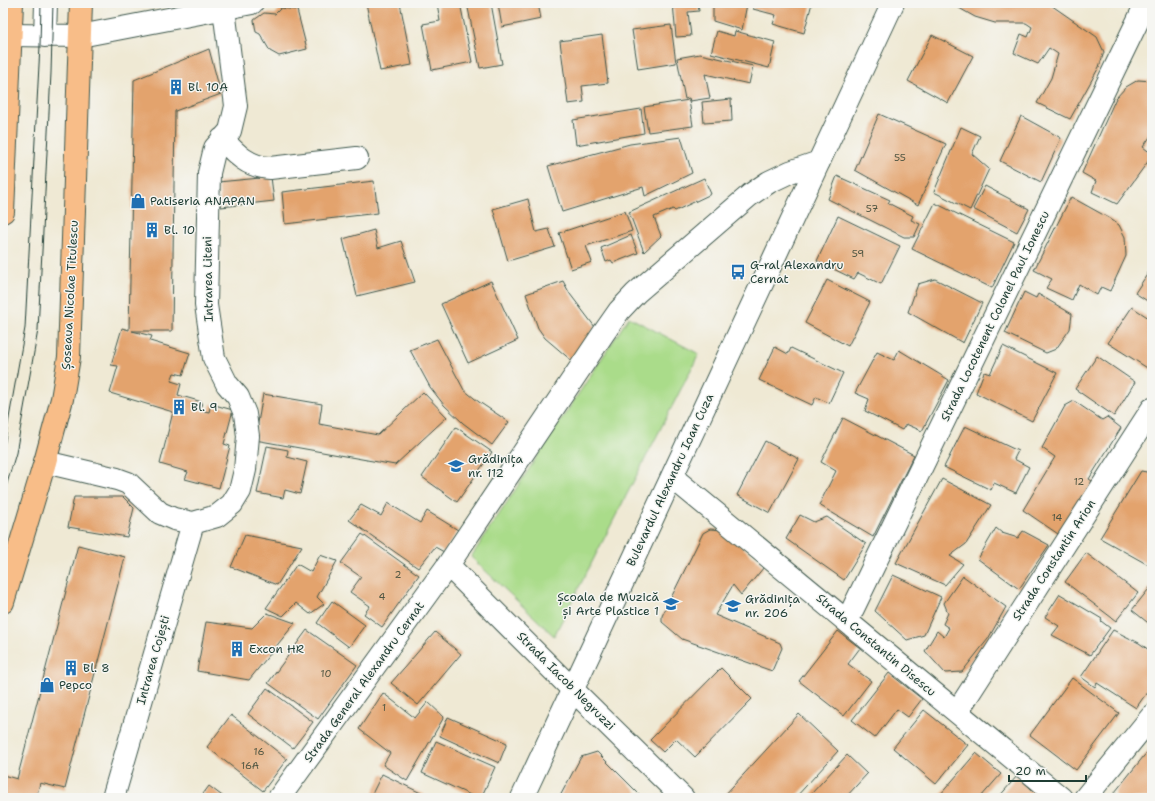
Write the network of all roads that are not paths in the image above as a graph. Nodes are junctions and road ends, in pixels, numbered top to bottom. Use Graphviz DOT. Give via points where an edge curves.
graph roads {
  1 [pos="12,3"];
  2 [pos="46,3"];
  3 [pos="81,3"];
  4 [pos="252,3"];
  5 [pos="893,3"];
  6 [pos="224,8"];
  7 [pos="1143,10"];
  8 [pos="11,35"];
  9 [pos="45,36"];
  10 [pos="80,36"];
  11 [pos="222,139"];
  12 [pos="357,158"];
  13 [pos="819,162"];
  14 [pos="4,184"];
  15 [pos="3,212"];
  16 [pos="1152,409"];
  17 [pos="45,462"];
  18 [pos="672,477"];
  19 [pos="193,523"];
  20 [pos="448,565"];
  21 [pos="3,602"];
  22 [pos="847,621"];
  23 [pos="572,690"];
  24 [pos="957,712"];
  25 [pos="1152,716"];
  26 [pos="113,798"];
  27 [pos="279,798"];
  28 [pos="522,798"];
  29 [pos="683,798"];
  30 [pos="1061,798"];
  31 [pos="1085,798"];
  1 -- 8 [label="main road"];
  2 -- 9 [label="street"];
  3 -- 10 [label="main road, Șoseaua Nicolae Titulescu"];
  4 -- 6 [label="street"];
  5 -- 13 [label="street, Bulevardul Alexandru Ioan Cuza"];
  6 -- 10 [label="street"];
  6 -- 11 [label="street, Intrarea Liteni" via="236,106 230,131"];
  7 -- 22 [label="street, Strada Locotenent Colonel Paul Ionescu"];
  8 -- 9 [label="street"];
  8 -- 14 [label="main road"];
  9 -- 10 [label="street"];
  10 -- 17 [label="main road, Șoseaua Nicolae Titulescu" via="69,357 62,399"];
  11 -- 12 [label="street" via="238,156 258,168"];
  11 -- 19 [label="street, Intrarea Liteni" via="215,148 209,174 206,305 214,358 227,384 238,397 245,414 248,436 246,470 240,491 232,504 217,516"];
  13 -- 18 [label="street, Bulevardul Alexandru Ioan Cuza"];
  13 -- 20 [label="street" via="769,182 750,195 656,275 619,311"];
  14 -- 15 [label="main road"];
  16 -- 24 [label="street, Strada Constantin Arion"];
  17 -- 19 [label="street, Intrarea Liteni" via="117,478 128,483 160,513"];
  17 -- 21 [label="main road, Șoseaua Nicolae Titulescu"];
  18 -- 22 [label="street, Strada Constantin Disescu"];
  18 -- 23 [label="street, Bulevardul Alexandru Ioan Cuza"];
  19 -- 26 [label="street, Intrarea Cojești"];
  20 -- 23 [label="street, Strada Iacob Negruzzi"];
  20 -- 27 [label="street, Strada General Alexandru Cernat"];
  22 -- 24 [label="street, Strada Constantin Disescu"];
  23 -- 28 [label="street, Bulevardul Alexandru Ioan Cuza"];
  23 -- 29 [label="street, Strada Iacob Negruzzi"];
  24 -- 30 [label="street, Strada Constantin Disescu"];
  25 -- 31 [label="street"];
}
